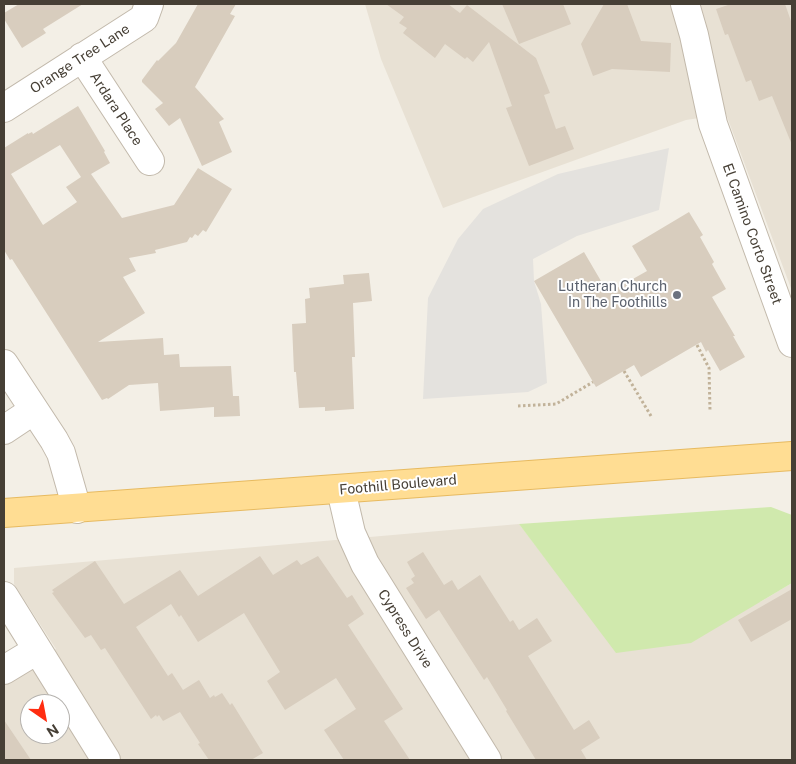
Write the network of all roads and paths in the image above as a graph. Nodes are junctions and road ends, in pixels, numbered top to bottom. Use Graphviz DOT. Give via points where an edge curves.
graph roads {
  1 [pos="149,4"];
  2 [pos="685,4"];
  3 [pos="82,57"];
  4 [pos="4,108"];
  5 [pos="150,161"];
  6 [pos="792,343"];
  7 [pos="697,345"];
  8 [pos="4,364"];
  9 [pos="624,371"];
  10 [pos="593,382"];
  11 [pos="518,406"];
  12 [pos="34,410"];
  13 [pos="710,412"];
  14 [pos="651,416"];
  15 [pos="4,430"];
  16 [pos="792,456"];
  17 [pos="341,490"];
  18 [pos="77,509"];
  19 [pos="4,513"];
  20 [pos="4,596"];
  21 [pos="37,650"];
  22 [pos="4,670"];
  23 [pos="106,760"];
  24 [pos="487,760"];
  1 -- 3 [label="street, Orange Tree Lane" via="144,18"];
  2 -- 6 [label="street, El Camino Corto Street" via="713,124"];
  3 -- 4 [label="street, Orange Tree Lane"];
  3 -- 5 [label="street, Ardara Place"];
  7 -- 13 [label="path" via="709,368"];
  8 -- 12 [label="street"];
  9 -- 14 [label="path"];
  10 -- 11 [label="path" via="556,404"];
  12 -- 15 [label="street"];
  12 -- 18 [label="street" via="61,453"];
  16 -- 17 [label="main road, Foothill Boulevard"];
  17 -- 18 [label="main road, Foothill Boulevard"];
  17 -- 24 [label="street, Cypress Drive" via="352,533 365,564"];
  18 -- 19 [label="main road, Foothill Boulevard"];
  20 -- 21 [label="street"];
  21 -- 22 [label="street"];
  21 -- 23 [label="street"];
}
